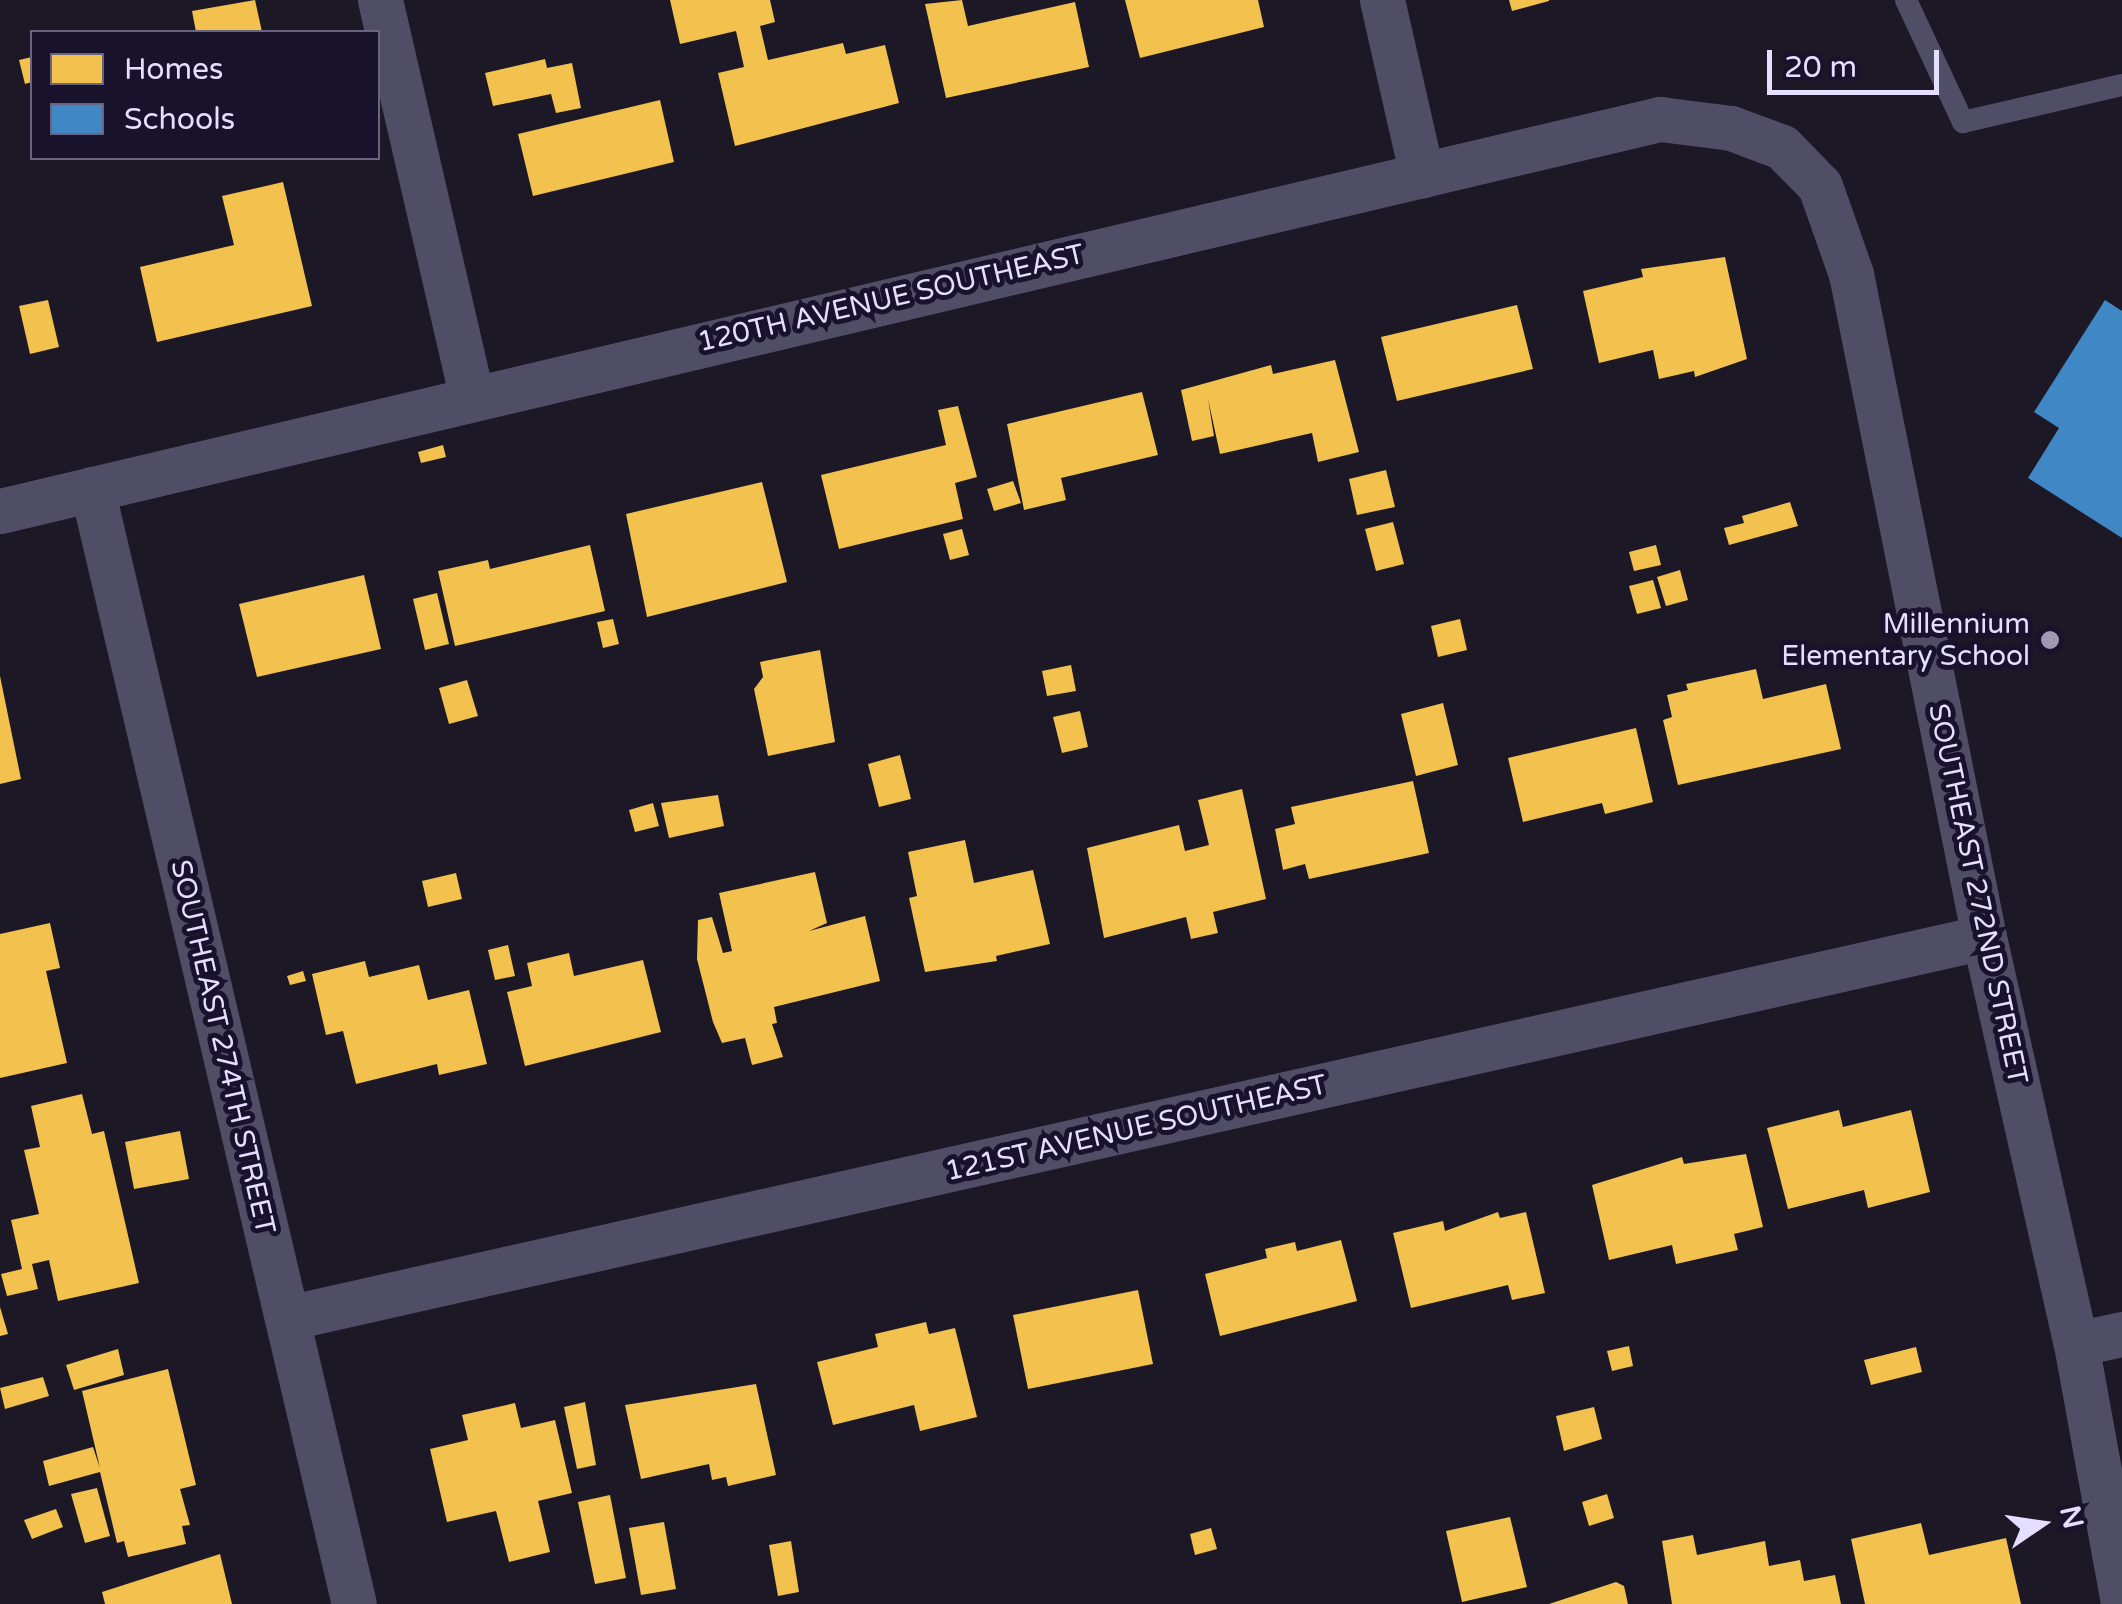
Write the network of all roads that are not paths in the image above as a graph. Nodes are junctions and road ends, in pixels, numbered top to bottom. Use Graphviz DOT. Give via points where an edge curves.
graph roads {
  1 [pos="380,0"];
  2 [pos="1382,0"];
  3 [pos="1906,0"];
  4 [pos="2122,85"];
  5 [pos="1782,148"];
  6 [pos="1422,176"];
  7 [pos="472,394"];
  8 [pos="92,490"];
  9 [pos="0,510"];
  10 [pos="1984,937"];
  11 [pos="287,1318"];
  12 [pos="2122,1334"];
  13 [pos="2076,1344"];
  14 [pos="2122,1598"];
  15 [pos="354,1604"];
  1 -- 7 [label="street"];
  2 -- 6 [label="street"];
  3 -- 4 [label="lane" via="1963,122"];
  5 -- 6 [label="street, 120TH AVENUE SOUTHEAST" via="1731,128 1660,118"];
  5 -- 10 [label="street, SOUTHEAST 272ND STREET" via="1820,186 1851,274"];
  6 -- 7 [label="street, 120TH AVENUE SOUTHEAST"];
  7 -- 8 [label="street, 120TH AVENUE SOUTHEAST"];
  8 -- 9 [label="street, 120TH AVENUE SOUTHEAST"];
  8 -- 11 [label="street, SOUTHEAST 274TH STREET"];
  10 -- 11 [label="street, 121ST AVENUE SOUTHEAST"];
  10 -- 13 [label="street, SOUTHEAST 272ND STREET"];
  11 -- 15 [label="street, SOUTHEAST 274TH STREET"];
  12 -- 13 [label="street"];
  13 -- 14 [label="street, SOUTHEAST 272ND STREET"];
}
